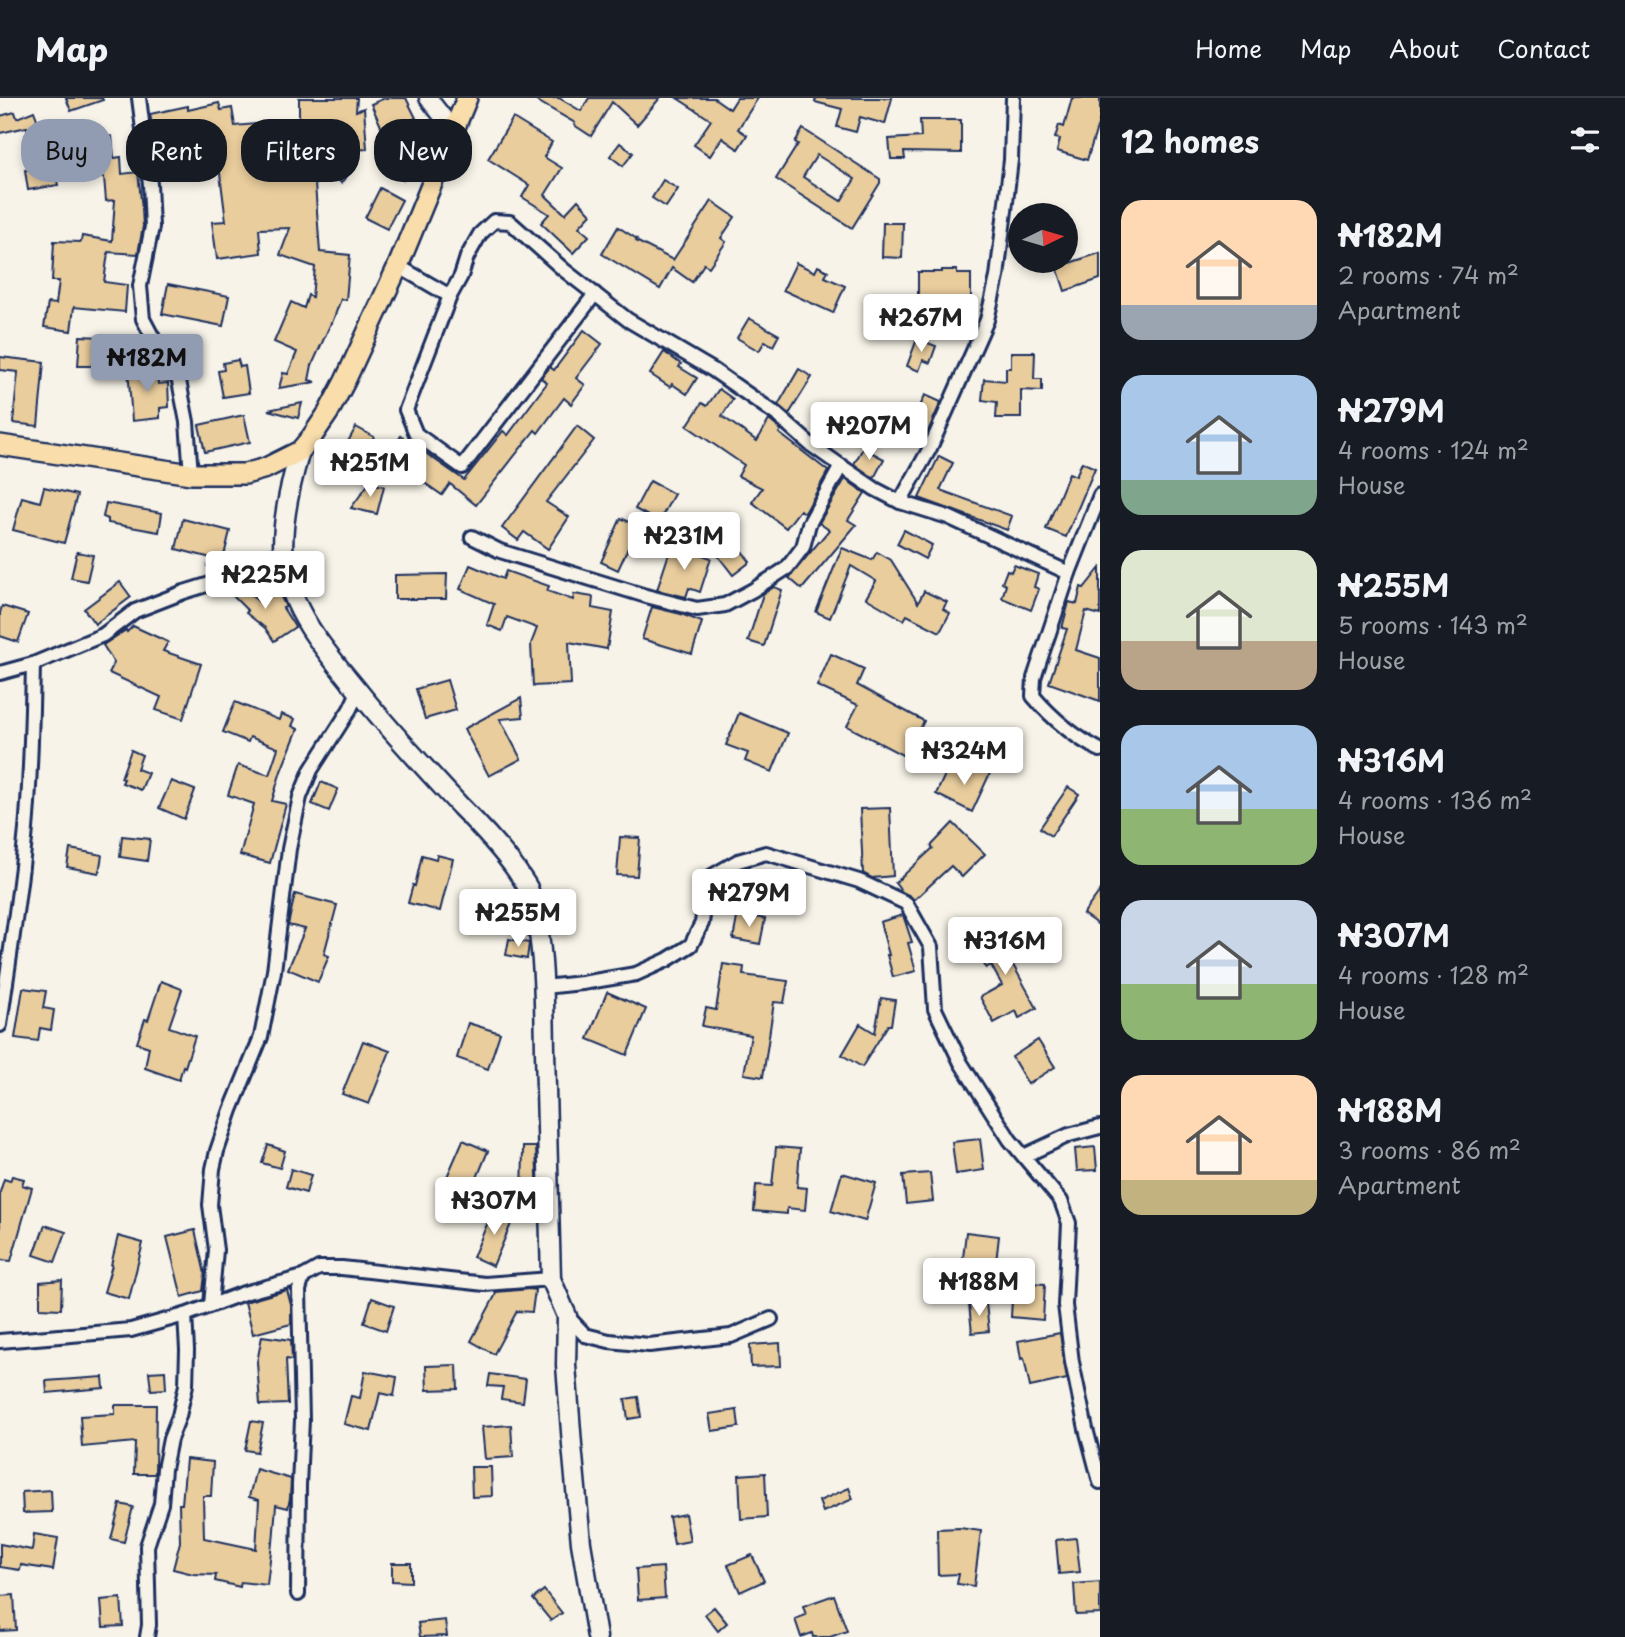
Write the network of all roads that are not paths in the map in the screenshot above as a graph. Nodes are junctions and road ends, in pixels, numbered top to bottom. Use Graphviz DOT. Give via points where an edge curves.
graph roads {
  1 [pos="139,98"];
  2 [pos="428,98"];
  3 [pos="467,98"];
  4 [pos="1013,98"];
  5 [pos="445,119"];
  6 [pos="459,119"];
  7 [pos="433,182"];
  8 [pos="398,266"];
  9 [pos="594,294"];
  10 [pos="450,296"];
  11 [pos="0,445"];
  12 [pos="300,451"];
  13 [pos="841,467"];
  14 [pos="191,474"];
  15 [pos="1100,495"];
  16 [pos="900,502"];
  17 [pos="472,537"];
  18 [pos="284,561"];
  19 [pos="1069,573"];
  20 [pos="33,664"];
  21 [pos="0,673"];
  22 [pos="358,692"];
  23 [pos="1100,750"];
  24 [pos="544,987"];
  25 [pos="0,1025"];
  26 [pos="1100,1127"];
  27 [pos="1024,1156"];
  28 [pos="303,1277"];
  29 [pos="551,1279"];
  30 [pos="211,1305"];
  31 [pos="184,1315"];
  32 [pos="567,1317"];
  33 [pos="771,1319"];
  34 [pos="0,1341"];
  35 [pos="1100,1482"];
  36 [pos="298,1594"];
  37 [pos="147,1637"];
  38 [pos="597,1637"];
  1 -- 14 [label="street" via="152,227 140,286 143,319 179,381"];
  2 -- 5 [label="street"];
  3 -- 6 [label="main road"];
  4 -- 16 [label="street" via="1011,160 997,277 987,320 930,449"];
  7 -- 8 [label="main road"];
  8 -- 10 [label="street"];
  8 -- 12 [label="main road" via="345,381"];
  9 -- 10 [label="street" via="510,222 494,221 480,234"];
  9 -- 10 [label="street" via="462,467 416,434 406,410"];
  9 -- 13 [label="street" via="628,320 724,377"];
  11 -- 14 [label="main road"];
  12 -- 14 [label="main road" via="245,474"];
  12 -- 18 [label="main road" via="290,484"];
  13 -- 16 [label="street"];
  13 -- 17 [label="street" via="820,500 803,547 788,568 725,605 697,609 646,596 500,551"];
  15 -- 19 [label="street"];
  16 -- 19 [label="street" via="948,517"];
  18 -- 20 [label="street" via="135,611 103,635"];
  18 -- 22 [label="main road" via="311,631"];
  19 -- 23 [label="street" via="1034,678 1033,696 1080,740"];
  20 -- 21 [label="street"];
  20 -- 25 [label="street" via="26,828"];
  22 -- 24 [label="main road" via="503,851 527,886 535,911"];
  22 -- 30 [label="street" via="300,797 261,1037 213,1169 210,1205 216,1250"];
  24 -- 27 [label="street" via="636,974 691,946 702,923 712,876 738,861 766,853 859,881 906,903 931,947 935,1009 961,1063"];
  24 -- 29 [label="main road"];
  26 -- 27 [label="street" via="1069,1135"];
  27 -- 35 [label="street" via="1061,1201 1069,1223 1065,1305 1072,1362"];
  28 -- 29 [label="street" via="319,1268 485,1284"];
  28 -- 30 [label="street"];
  28 -- 36 [label="street" via="299,1290"];
  29 -- 32 [label="main road"];
  30 -- 31 [label="street"];
  31 -- 34 [label="street" via="131,1330"];
  31 -- 37 [label="street" via="186,1385 170,1439 161,1504 147,1546"];
  32 -- 33 [label="street" via="585,1335 649,1345 731,1336"];
  32 -- 38 [label="main road" via="566,1365 581,1544"];
}
